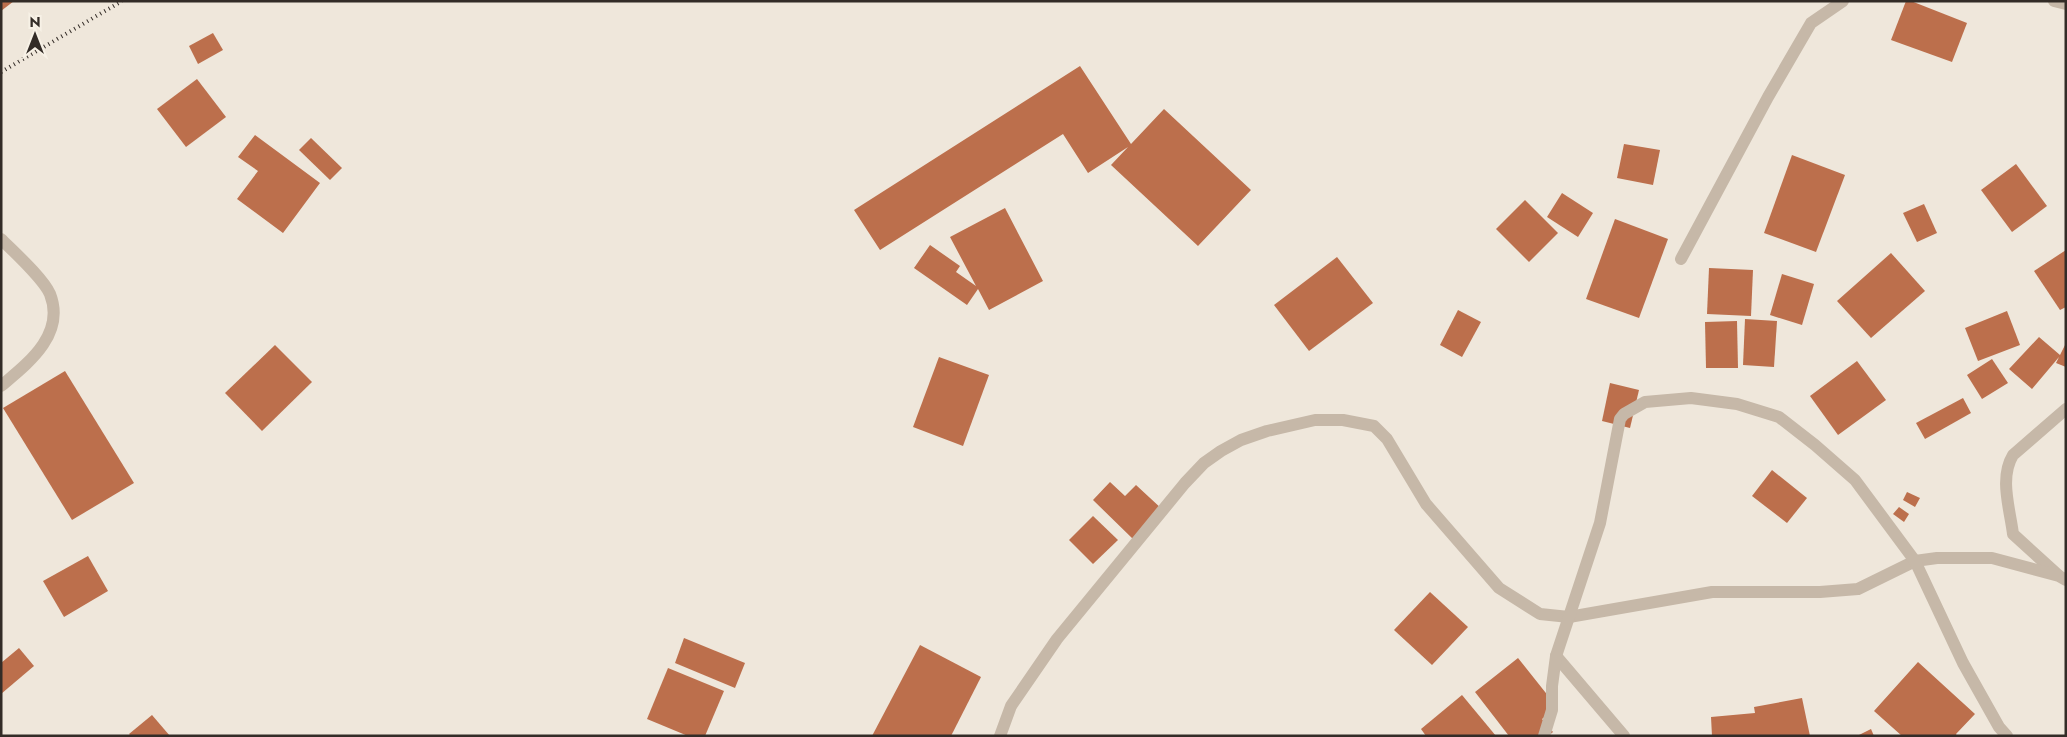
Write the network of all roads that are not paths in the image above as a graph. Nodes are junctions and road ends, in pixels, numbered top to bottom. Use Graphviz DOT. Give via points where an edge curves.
graph roads {
  1 [pos="1843,1"];
  2 [pos="2054,1"];
  3 [pos="2066,4"];
  4 [pos="1,239"];
  5 [pos="1681,259"];
  6 [pos="1,386"];
  7 [pos="2066,409"];
  8 [pos="1915,560"];
  9 [pos="2063,578"];
  10 [pos="1569,617"];
  11 [pos="1556,656"];
  12 [pos="1000,736"];
  13 [pos="1544,736"];
  14 [pos="1624,736"];
  15 [pos="2007,736"];
  1 -- 5 [label="street" via="1811,23"];
  2 -- 3 [label="street"];
  4 -- 6 [label="street" via="50,294 53,313 50,333 37,355"];
  7 -- 9 [label="street" via="2013,455 2005,475 2013,534"];
  8 -- 9 [label="street" via="1992,558"];
  8 -- 10 [label="street" via="1858,589 1712,592"];
  8 -- 10 [label="street" via="1855,480 1780,417 1737,404 1691,398 1645,402 1620,419 1600,523"];
  8 -- 15 [label="street" via="1963,663"];
  10 -- 11 [label="street"];
  10 -- 12 [label="street" via="1540,614 1499,588 1426,504 1386,439 1374,426 1343,420 1315,420 1291,425 1241,440 1204,463 1185,483 1056,639 1012,706"];
  11 -- 13 [label="street" via="1552,710"];
  11 -- 14 [label="street"];
}
